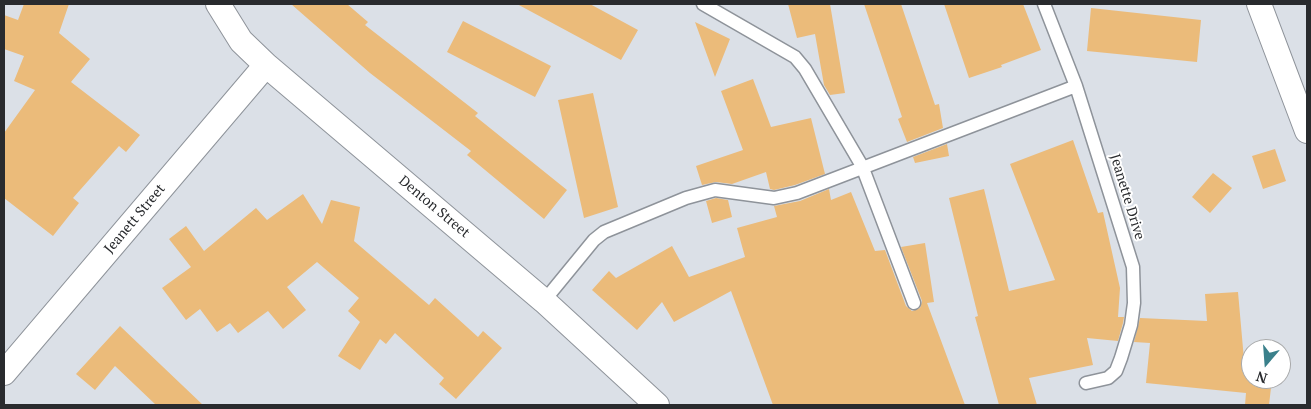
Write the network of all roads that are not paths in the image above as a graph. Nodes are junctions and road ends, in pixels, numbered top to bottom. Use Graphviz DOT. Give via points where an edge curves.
graph roads {
  1 [pos="218,4"];
  2 [pos="702,4"];
  3 [pos="1044,4"];
  4 [pos="1259,4"];
  5 [pos="266,64"];
  6 [pos="1076,86"];
  7 [pos="1307,131"];
  8 [pos="862,166"];
  9 [pos="544,301"];
  10 [pos="914,303"];
  11 [pos="4,373"];
  12 [pos="1086,383"];
  13 [pos="658,405"];
  1 -- 5 [label="street, Denton Street" via="241,41"];
  2 -- 8 [label="lane" via="795,57"];
  3 -- 6 [label="lane, Jeanette Drive"];
  4 -- 7 [label="street"];
  5 -- 9 [label="street, Denton Street"];
  5 -- 11 [label="street, Jeanett Street"];
  6 -- 8 [label="lane"];
  6 -- 12 [label="lane, Jeanette Drive" via="1133,267 1135,288 1131,325 1116,371 1108,378"];
  8 -- 9 [label="lane" via="797,193 774,198 724,190 705,192 604,232"];
  8 -- 10 [label="lane"];
  9 -- 13 [label="street, Denton Street"];
}
